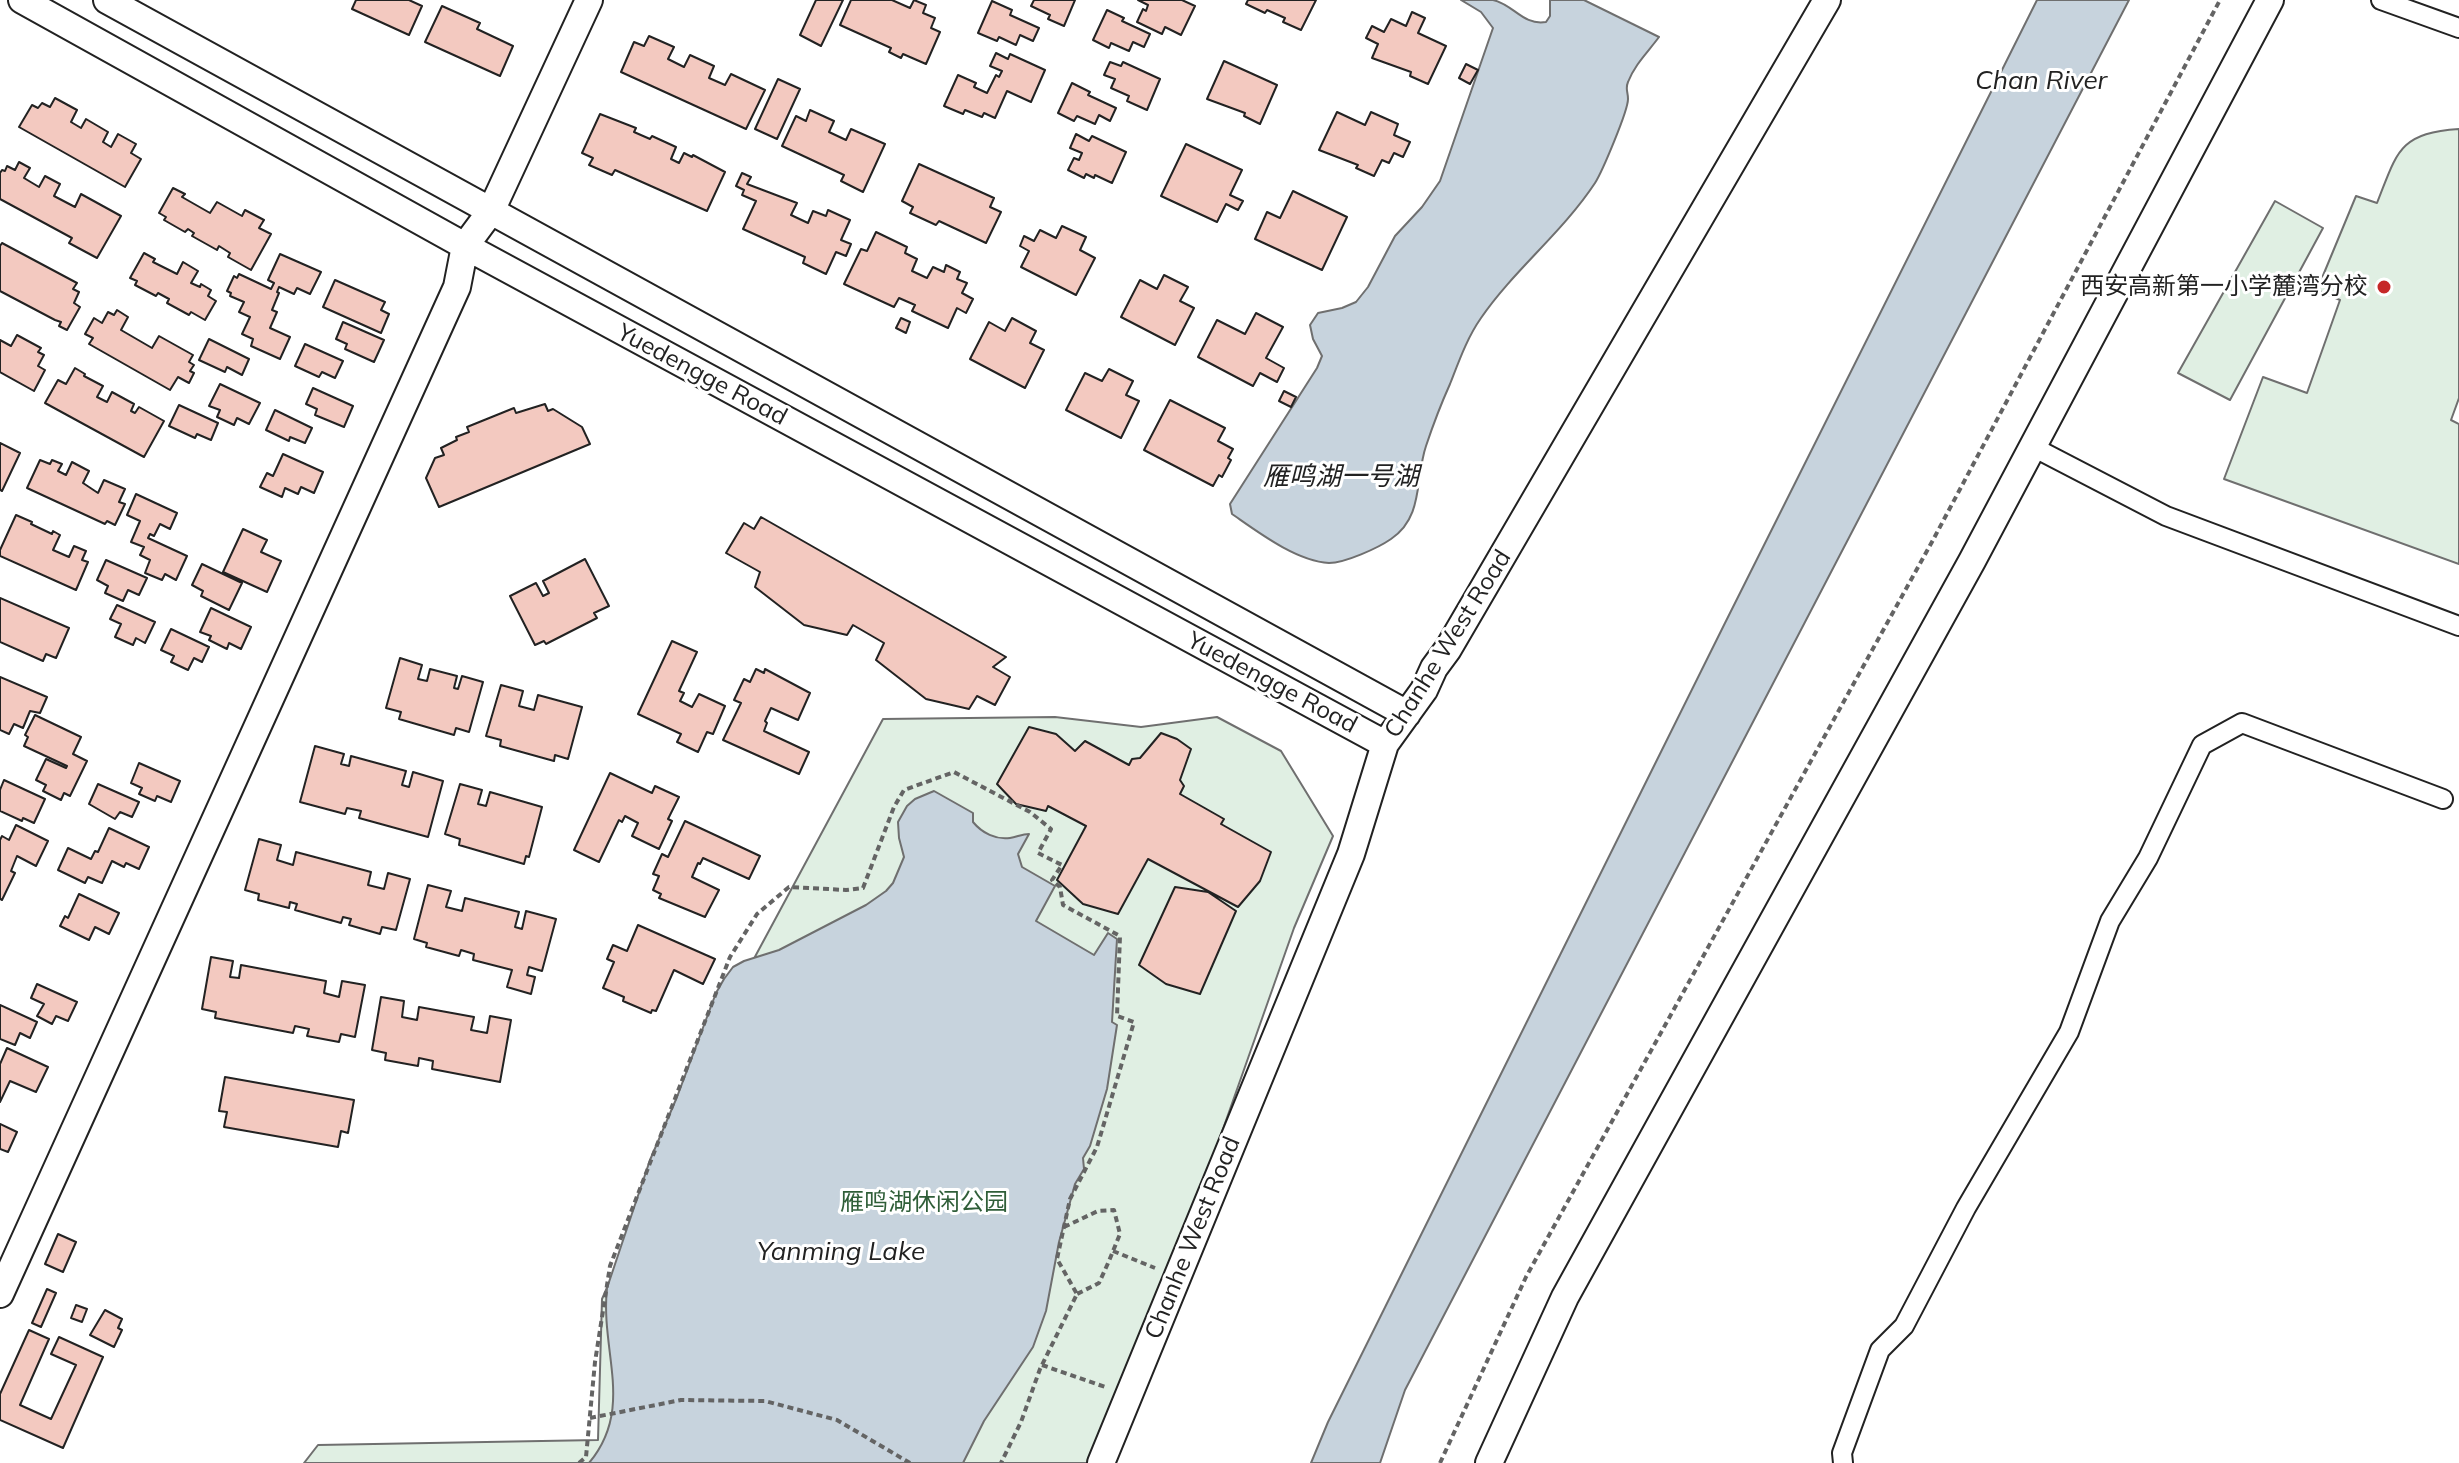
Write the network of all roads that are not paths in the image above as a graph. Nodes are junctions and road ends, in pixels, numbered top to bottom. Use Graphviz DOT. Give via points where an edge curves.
graph roads {
  1 [pos="22,0"];
  2 [pos="107,0"];
  3 [pos="589,0"];
  4 [pos="1827,0"];
  5 [pos="2270,0"];
  6 [pos="2381,0"];
  7 [pos="2459,28"];
  8 [pos="491,211"];
  9 [pos="465,246"];
  10 [pos="2033,447"];
  11 [pos="2459,626"];
  12 [pos="1407,714"];
  13 [pos="1385,744"];
  14 [pos="2443,799"];
  15 [pos="9,1254"];
  16 [pos="0,1294"];
  17 [pos="1490,1462"];
  18 [pos="1101,1463"];
  19 [pos="1843,1463"];
  1 -- 9 [label="main road, Yuedengge Road"];
  2 -- 8 [label="main road, Yuedengge Road"];
  3 -- 8 [label="main road"];
  4 -- 12 [label="main road, Chanhe West Road"];
  5 -- 10 [label="main road"];
  6 -- 7 [label="street"];
  8 -- 9 [label="main road"];
  8 -- 12 [label="main road, Yuedengge Road"];
  9 -- 13 [label="main road, Yuedengge Road"];
  9 -- 15 [label="main road" via="457,287"];
  10 -- 11 [label="street" via="2166,516"];
  10 -- 17 [label="main road" via="1565,1297"];
  12 -- 13 [label="main road, Chanhe West Road"];
  13 -- 18 [label="main road, Chanhe West Road" via="1351,854"];
  14 -- 19 [label="street" via="2242,723 2202,745 2148,858 2110,921 2069,1032 1904,1326 1880,1350 1842,1453"];
  15 -- 16 [label="main road"];
}
